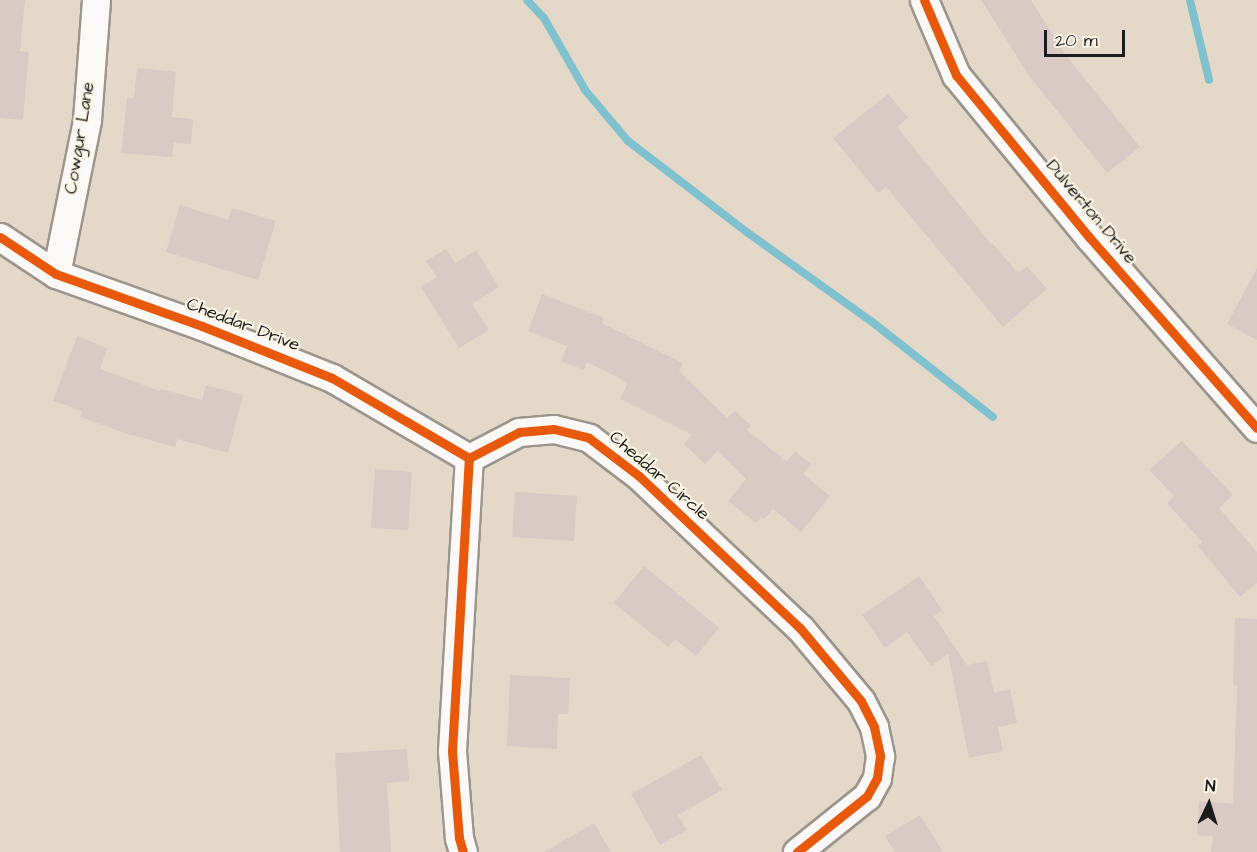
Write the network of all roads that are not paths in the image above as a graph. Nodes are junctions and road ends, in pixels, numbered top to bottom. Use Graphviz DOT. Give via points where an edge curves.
graph roads {
  1 [pos="96,0"];
  2 [pos="924,0"];
  3 [pos="0,237"];
  4 [pos="56,274"];
  5 [pos="1257,429"];
  6 [pos="469,458"];
  7 [pos="463,852"];
  8 [pos="796,852"];
  1 -- 4 [label="street, Cowgur Lane" via="87,120"];
  2 -- 5 [label="street, Dulverton Drive" via="956,75 1089,237"];
  3 -- 4 [label="street, Cheddar Drive"];
  4 -- 6 [label="street, Cheddar Drive" via="332,378"];
  6 -- 7 [label="street" via="452,751"];
  6 -- 8 [label="street, Cheddar Circle" via="519,432 554,429 589,438 639,476 800,628 861,701 874,727 880,756 877,778 867,796"];
}
